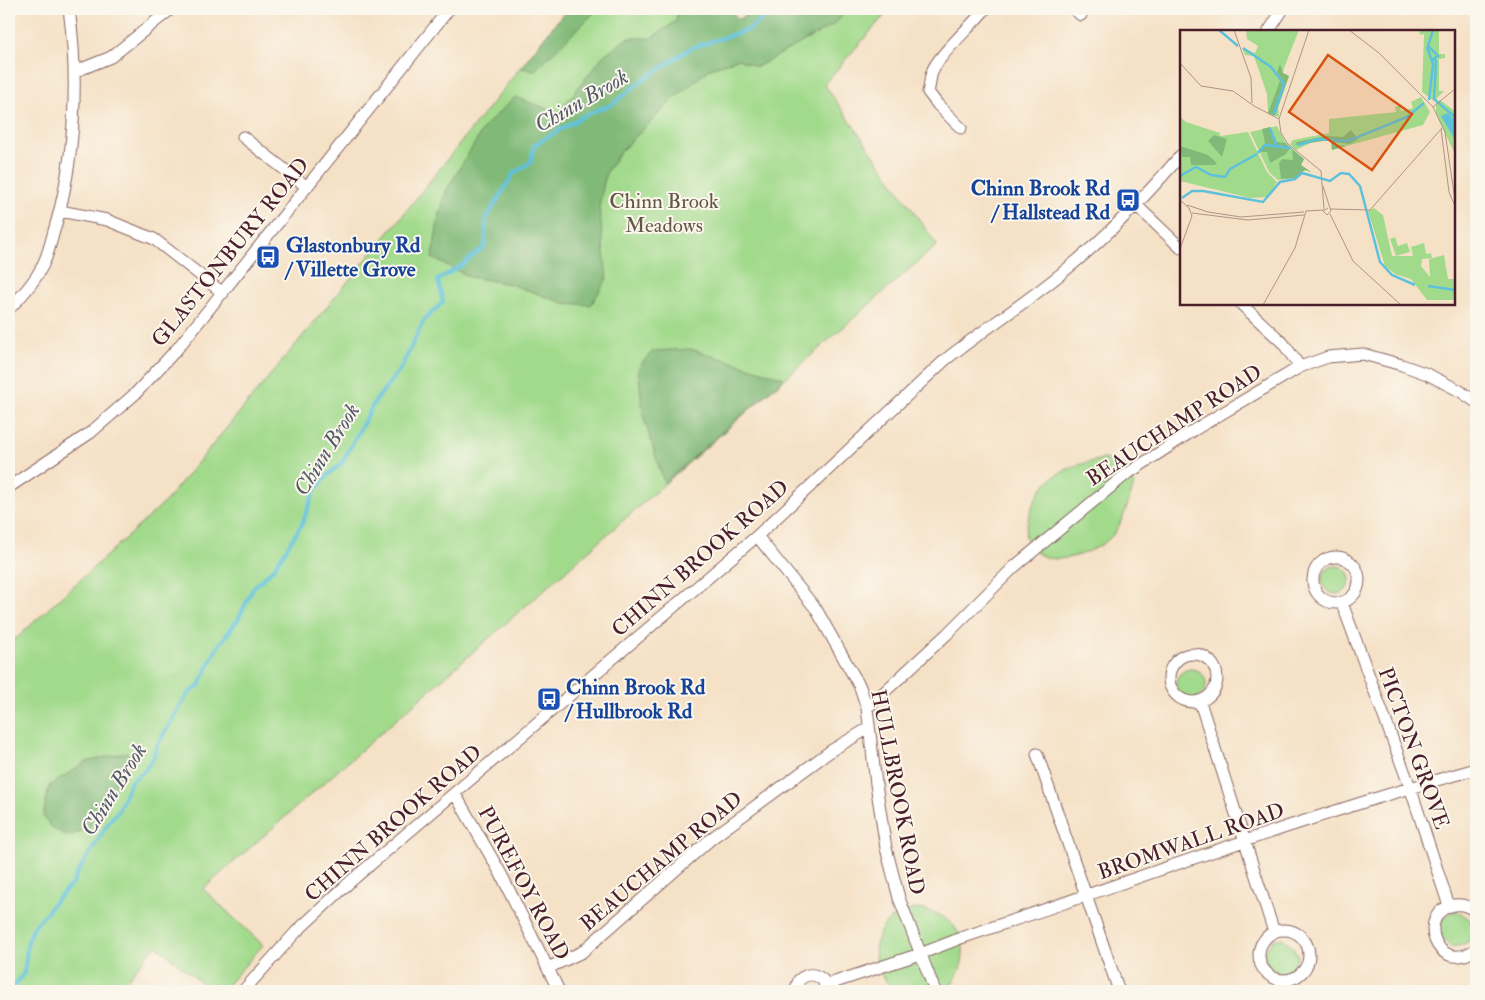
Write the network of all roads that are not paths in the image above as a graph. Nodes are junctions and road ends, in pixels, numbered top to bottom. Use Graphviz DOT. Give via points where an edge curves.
graph roads {
  1 [pos="68,9"];
  2 [pos="171,9"];
  3 [pos="449,9"];
  4 [pos="985,9"];
  5 [pos="1283,9"];
  6 [pos="1270,30"];
  7 [pos="74,72"];
  8 [pos="961,128"];
  9 [pos="243,137"];
  10 [pos="1180,156"];
  11 [pos="307,187"];
  12 [pos="1136,205"];
  13 [pos="60,211"];
  14 [pos="1180,247"];
  15 [pos="222,293"];
  16 [pos="1242,305"];
  17 [pos="9,309"];
  18 [pos="1300,367"];
  19 [pos="1476,402"];
  20 [pos="9,487"];
  21 [pos="757,536"];
  22 [pos="1342,603"];
  23 [pos="1200,702"];
  24 [pos="867,708"];
  25 [pos="870,728"];
  26 [pos="1037,754"];
  27 [pos="1476,769"];
  28 [pos="1410,787"];
  29 [pos="455,794"];
  30 [pos="1245,841"];
  31 [pos="1086,896"];
  32 [pos="1449,906"];
  33 [pos="1476,912"];
  34 [pos="1274,932"];
  35 [pos="1476,949"];
  36 [pos="920,954"];
  37 [pos="548,968"];
  38 [pos="826,988"];
  39 [pos="243,991"];
  40 [pos="559,991"];
  41 [pos="795,991"];
  42 [pos="935,991"];
  43 [pos="1119,991"];
  1 -- 7 [label="street"];
  2 -- 7 [label="street" via="111,57"];
  3 -- 11 [label="street, GLASTONBURY ROAD"];
  4 -- 8 [label="street" via="932,71 928,92"];
  5 -- 6 [label="street"];
  7 -- 13 [label="street" via="71,145"];
  9 -- 11 [label="street"];
  10 -- 12 [label="street, CHINN BROOK ROAD"];
  11 -- 15 [label="street, GLASTONBURY ROAD"];
  12 -- 14 [label="street"];
  12 -- 21 [label="street, CHINN BROOK ROAD" via="1064,272 945,360"];
  13 -- 15 [label="street" via="107,220 154,239"];
  13 -- 17 [label="street" via="45,261"];
  15 -- 20 [label="street, GLASTONBURY ROAD" via="178,349 135,394 90,432"];
  16 -- 18 [label="street" via="1283,343"];
  18 -- 19 [label="street, BEAUCHAMP ROAD" via="1328,357 1363,354 1427,374"];
  18 -- 24 [label="street, BEAUCHAMP ROAD" via="1194,430 1117,481 1014,567"];
  21 -- 24 [label="street, HULLBROOK ROAD" via="816,609 860,687"];
  21 -- 29 [label="street, CHINN BROOK ROAD"];
  22 -- 22 [label="street" via="1327,602 1313,585 1319,564 1332,557 1347,559 1354,564 1360,579 1359,587"];
  22 -- 28 [label="street, PICTON GROVE"];
  23 -- 23 [label="street" via="1184,701 1172,692 1169,684 1175,662 1188,654 1205,656 1216,669 1217,686 1207,699"];
  23 -- 30 [label="street"];
  24 -- 25 [label="street, HULLBROOK ROAD"];
  25 -- 36 [label="street, HULLBROOK ROAD" via="886,848 899,898"];
  25 -- 37 [label="street, BEAUCHAMP ROAD" via="832,750 712,838 582,952"];
  26 -- 31 [label="street"];
  27 -- 28 [label="street, BROMWALL ROAD"];
  28 -- 30 [label="street, BROMWALL ROAD"];
  28 -- 32 [label="street, PICTON GROVE"];
  29 -- 37 [label="street, PUREFOY ROAD" via="501,874"];
  29 -- 39 [label="street, CHINN BROOK ROAD" via="296,932"];
  30 -- 31 [label="street, BROMWALL ROAD"];
  30 -- 34 [label="street"];
  31 -- 36 [label="street, BROMWALL ROAD"];
  31 -- 43 [label="street"];
  32 -- 33 [label="street" via="1467,906"];
  32 -- 35 [label="street" via="1436,917 1432,933 1434,941 1445,953 1453,956 1461,957"];
  34 -- 34 [label="street" via="1262,942 1258,958 1260,966 1272,978 1295,978 1307,966 1309,957 1305,941 1291,931"];
  36 -- 38 [label="street, BROMWALL ROAD"];
  36 -- 42 [label="street, HULLBROOK ROAD"];
  37 -- 40 [label="street, PUREFOY ROAD"];
  38 -- 41 [label="street" via="819,977 808,975 799,980"];
}
